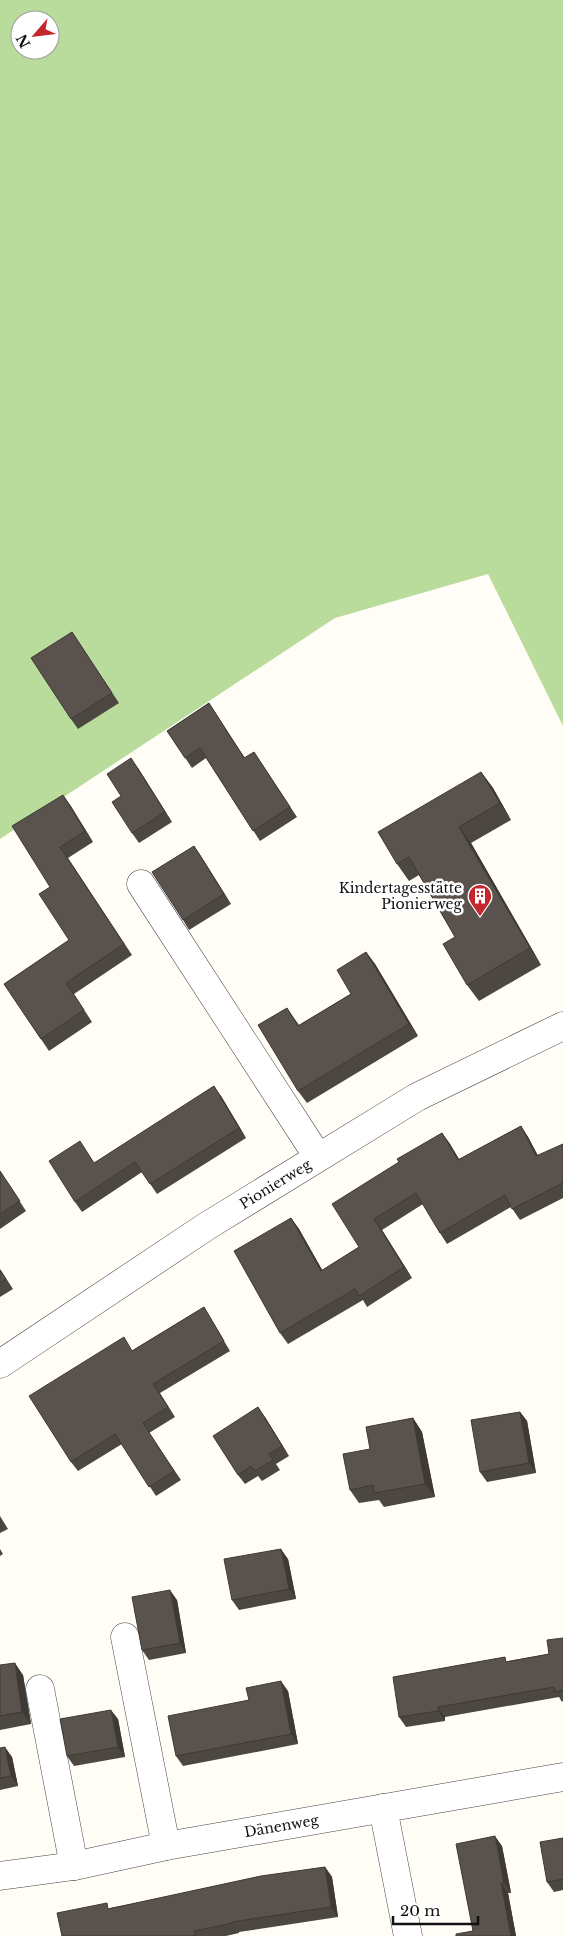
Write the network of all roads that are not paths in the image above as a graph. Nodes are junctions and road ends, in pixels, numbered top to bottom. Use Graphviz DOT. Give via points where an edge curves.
graph roads {
  1 [pos="140,884"];
  2 [pos="563,1026"];
  3 [pos="318,1157"];
  4 [pos="0,1364"];
  5 [pos="124,1636"];
  6 [pos="40,1689"];
  7 [pos="563,1777"];
  8 [pos="383,1808"];
  9 [pos="166,1846"];
  10 [pos="74,1866"];
  11 [pos="0,1876"];
  12 [pos="408,1936"];
  1 -- 3 [label="street"];
  2 -- 3 [label="street, Pionierweg" via="417,1097"];
  3 -- 4 [label="street, Pionierweg" via="196,1233"];
  5 -- 9 [label="street"];
  6 -- 10 [label="street"];
  7 -- 8 [label="street, Dänenweg"];
  8 -- 9 [label="street, Dänenweg"];
  8 -- 12 [label="street"];
  9 -- 10 [label="street, Dänenweg"];
  10 -- 11 [label="street, Dänenweg"];
}
